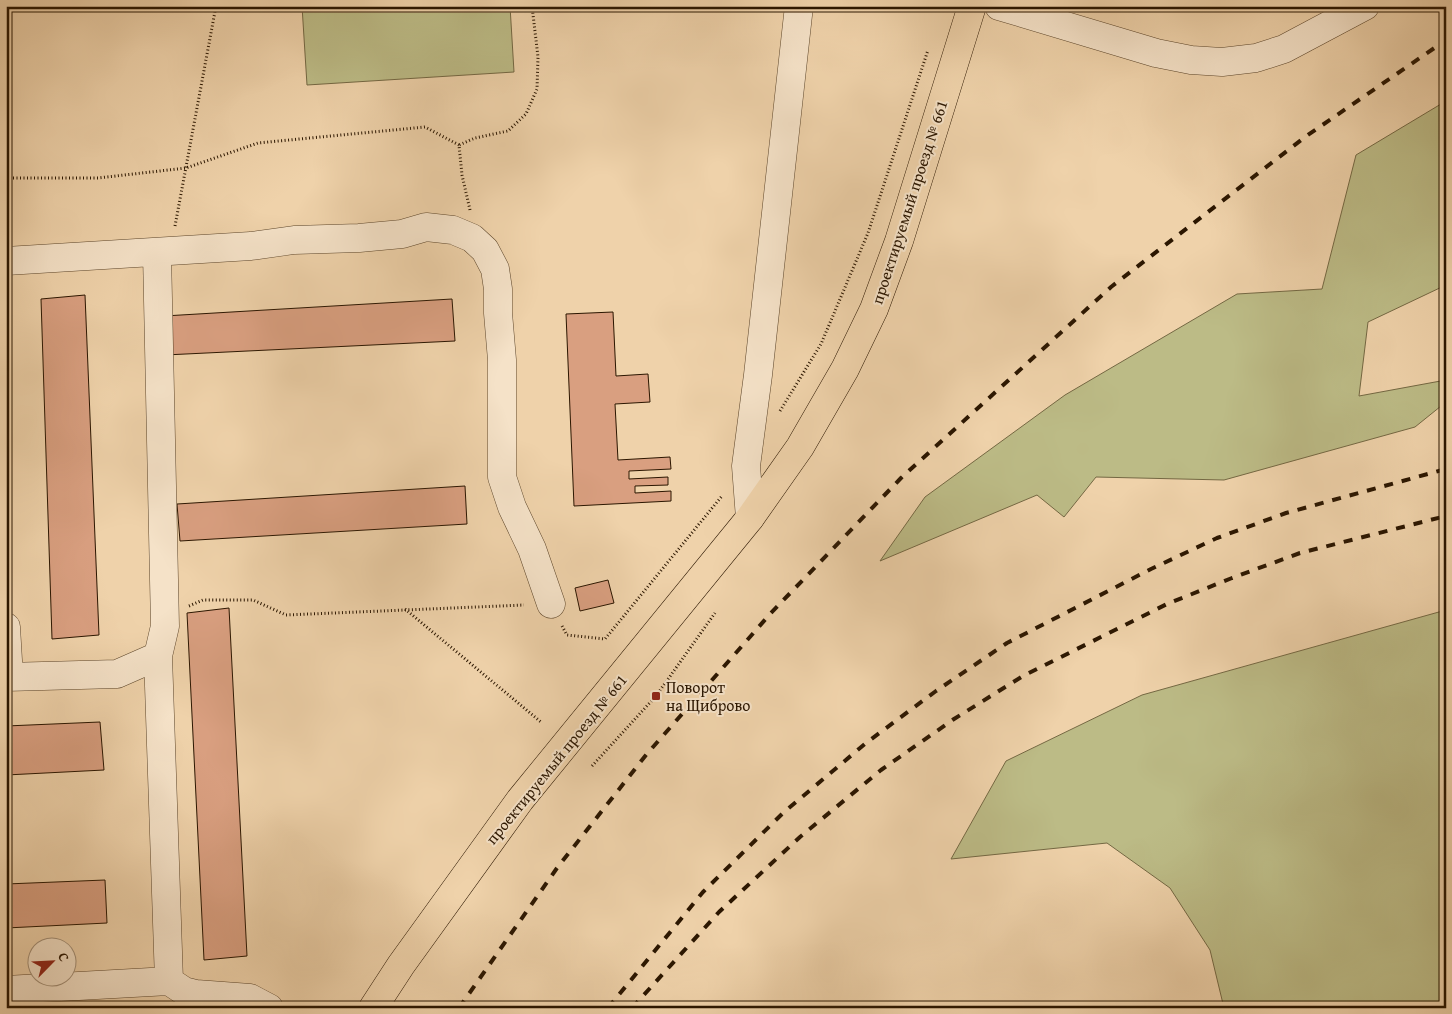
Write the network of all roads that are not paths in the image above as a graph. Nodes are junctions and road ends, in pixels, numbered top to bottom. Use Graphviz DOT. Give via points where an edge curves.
graph roads {
  1 [pos="800,6"];
  2 [pos="972,6"];
  3 [pos="999,6"];
  4 [pos="1365,6"];
  5 [pos="157,252"];
  6 [pos="6,261"];
  7 [pos="750,518"];
  8 [pos="550,604"];
  9 [pos="6,627"];
  10 [pos="158,656"];
  11 [pos="8,677"];
  12 [pos="169,981"];
  13 [pos="6,990"];
  14 [pos="269,1008"];
  15 [pos="372,1008"];
  1 -- 7 [label="street" via="746,466"];
  2 -- 7 [label="main road, проектируемый проезд № 661" via="899,241 874,308 845,369 800,448"];
  3 -- 4 [label="street" via="1156,53 1222,62 1256,58 1284,49"];
  5 -- 6 [label="street"];
  5 -- 8 [label="street" via="359,238 402,234 426,227 453,230 472,238 485,250 495,268 498,289 502,477"];
  5 -- 10 [label="street" via="165,626"];
  7 -- 15 [label="main road, проектируемый проезд № 661" via="520,800"];
  9 -- 11 [label="street"];
  10 -- 11 [label="street" via="117,674"];
  10 -- 12 [label="street"];
  12 -- 13 [label="street"];
  12 -- 14 [label="street" via="190,993 250,998"];
}
